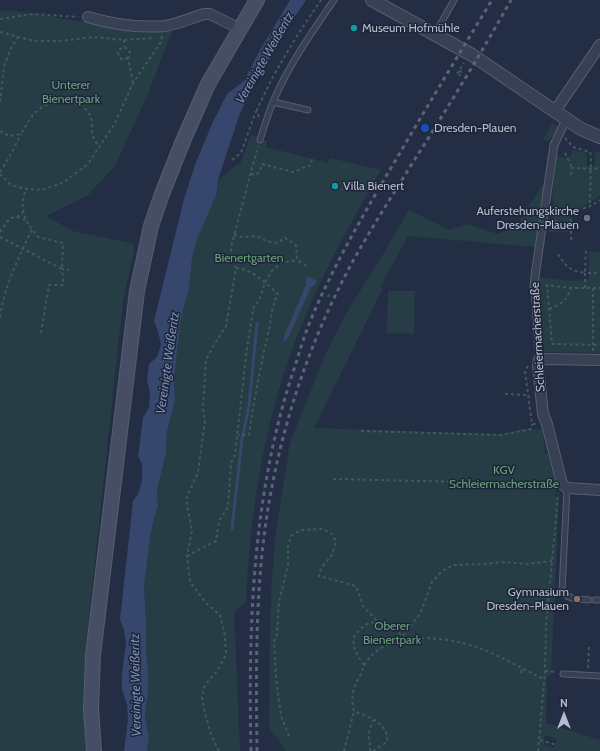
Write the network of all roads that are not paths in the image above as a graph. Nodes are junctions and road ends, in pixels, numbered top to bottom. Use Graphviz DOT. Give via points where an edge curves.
graph roads {
  1 [pos="257,0"];
  2 [pos="334,0"];
  3 [pos="372,0"];
  4 [pos="454,0"];
  5 [pos="88,17"];
  6 [pos="240,29"];
  7 [pos="435,35"];
  8 [pos="600,46"];
  9 [pos="273,102"];
  10 [pos="308,110"];
  11 [pos="555,111"];
  12 [pos="567,120"];
  13 [pos="600,137"];
  14 [pos="260,140"];
  15 [pos="534,288"];
  16 [pos="596,357"];
  17 [pos="539,360"];
  18 [pos="561,485"];
  19 [pos="600,490"];
  20 [pos="595,600"];
  21 [pos="563,674"];
  22 [pos="600,676"];
  23 [pos="94,751"];
  1 -- 6 [label="main road"];
  2 -- 9 [label="lane" via="305,42"];
  3 -- 7 [label="street"];
  4 -- 7 [label="lane"];
  5 -- 6 [label="street" via="103,21 166,26 210,14"];
  6 -- 23 [label="main road" via="208,84 156,209 136,298 93,655 91,708"];
  7 -- 11 [label="street" via="472,55"];
  8 -- 11 [label="street"];
  9 -- 10 [label="lane"];
  9 -- 14 [label="lane"];
  11 -- 12 [label="street"];
  12 -- 13 [label="street"];
  12 -- 15 [label="street, Schleiermacherstraße" via="554,146"];
  15 -- 17 [label="lane, Schleiermacherstraße"];
  16 -- 17 [label="street"];
  17 -- 18 [label="street, Schleiermacherstraße" via="543,414"];
  18 -- 19 [label="street"];
  18 -- 20 [label="lane" via="562,591 569,597"];
  21 -- 22 [label="lane"];
}
